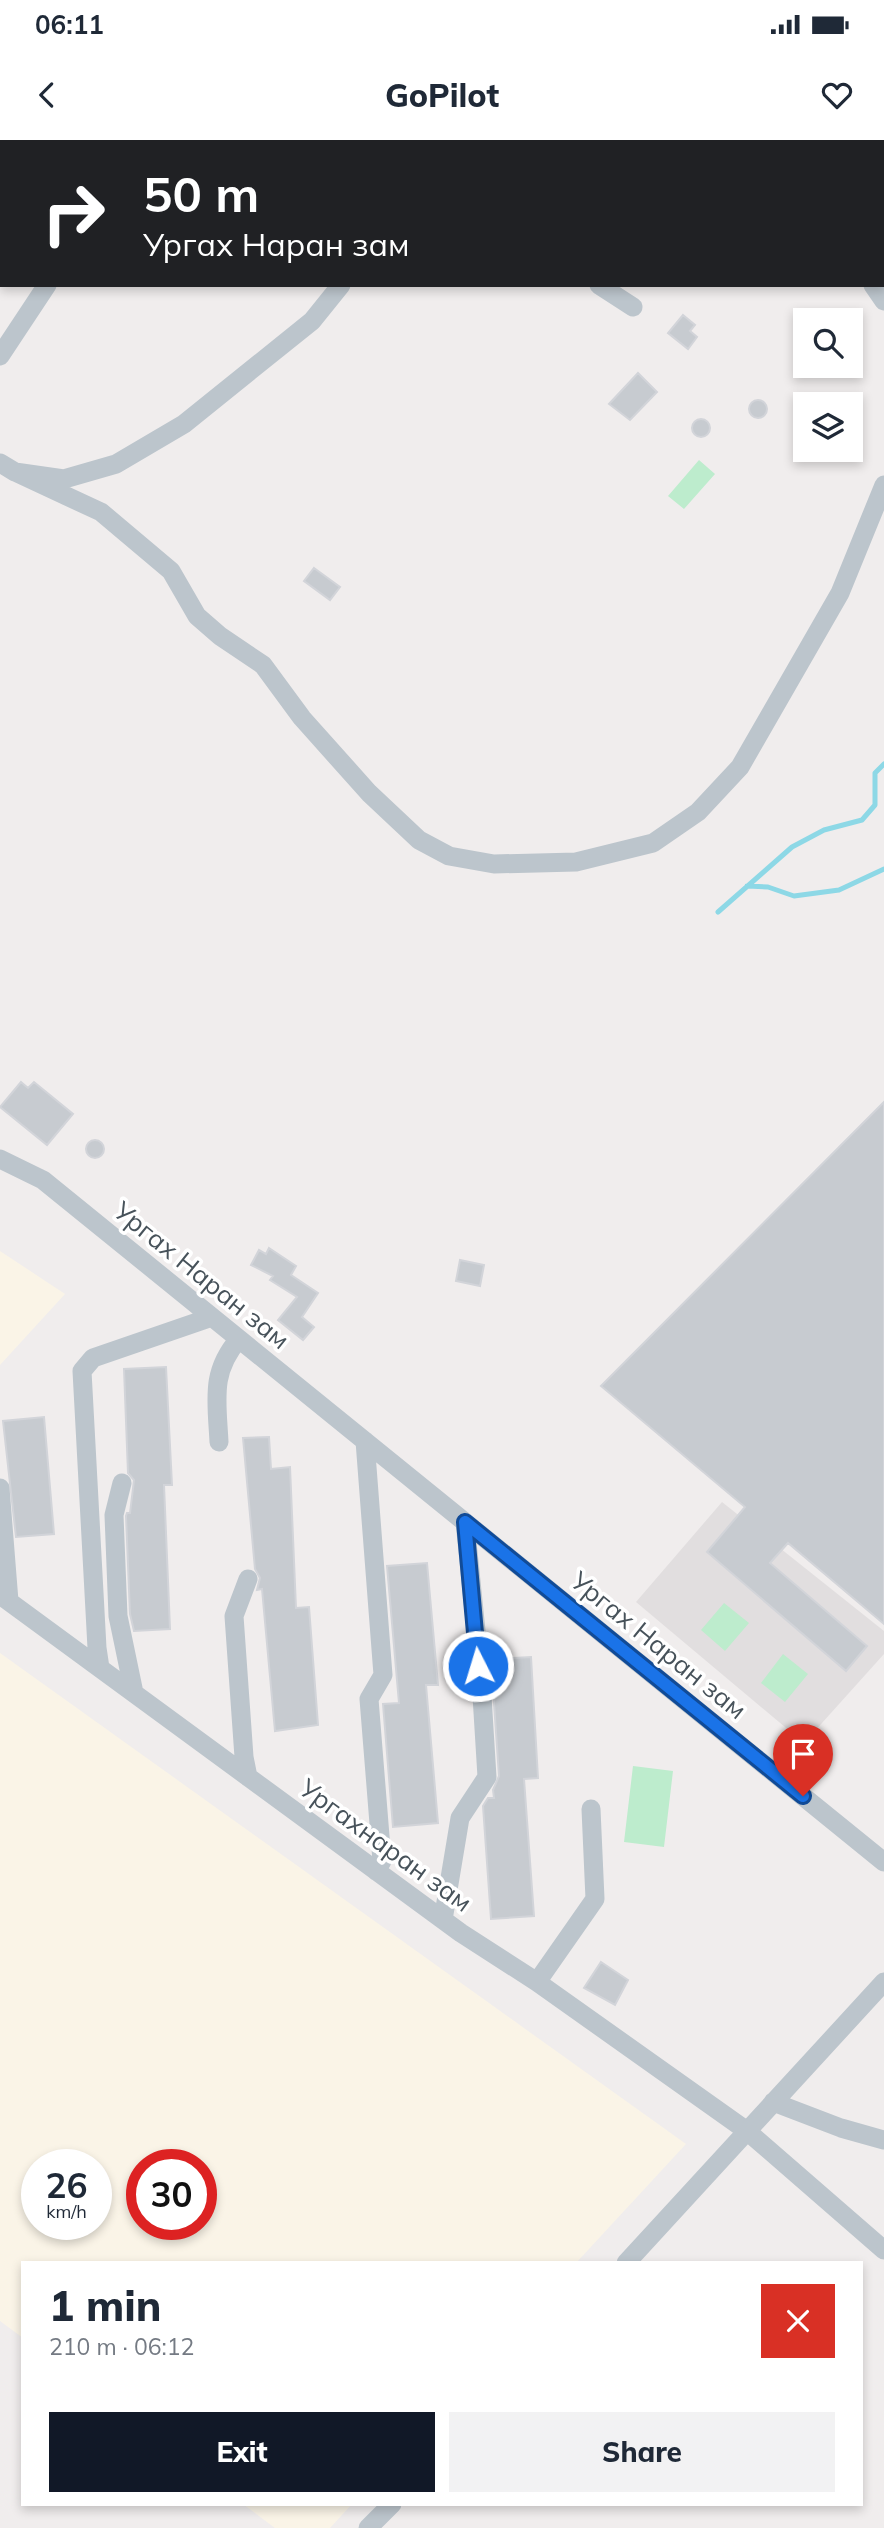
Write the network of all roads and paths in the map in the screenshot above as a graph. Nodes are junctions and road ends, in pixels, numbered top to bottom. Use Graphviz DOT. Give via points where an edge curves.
graph roads {
  1 [pos="46,287"];
  2 [pos="339,287"];
  3 [pos="602,287"];
  4 [pos="633,307"];
  5 [pos="0,355"];
  6 [pos="8,467"];
  7 [pos="884,485"];
  8 [pos="0,1159"];
  9 [pos="212,1317"];
  10 [pos="239,1339"];
  11 [pos="365,1441"];
  12 [pos="219,1442"];
  13 [pos="122,1483"];
  14 [pos="0,1488"];
  15 [pos="465,1522"];
  16 [pos="248,1578"];
  17 [pos="4,1598"];
  18 [pos="100,1668"];
  19 [pos="134,1693"];
  20 [pos="248,1777"];
  21 [pos="591,1809"];
  22 [pos="884,1862"];
  23 [pos="376,1871"];
  24 [pos="443,1920"];
  25 [pos="537,1982"];
  26 [pos="884,1982"];
  27 [pos="773,2102"];
  28 [pos="747,2131"];
  29 [pos="884,2140"];
  30 [pos="884,2250"];
  31 [pos="628,2261"];
  32 [pos="390,2506"];
  33 [pos="368,2528"];
  1 -- 5 [label="street"];
  2 -- 6 [label="street" via="312,321 194,416 117,464 64,480"];
  3 -- 4 [label="street"];
  6 -- 7 [label="street" via="101,512 171,571 197,616 263,665 302,718 419,840 449,856 494,864 576,862 653,843 698,813 740,767 826,617"];
  8 -- 9 [label="street, Ургах Наран зам" via="43,1180"];
  9 -- 10 [label="street, Ургах Наран зам"];
  9 -- 18 [label="street" via="93,1358 82,1371"];
  10 -- 11 [label="street, Ургах Наран зам"];
  10 -- 12 [label="street" via="219,1371"];
  11 -- 15 [label="street, Ургах Наран зам"];
  11 -- 23 [label="street" via="383,1675 369,1699 382,1861"];
  13 -- 19 [label="street" via="114,1515 118,1616"];
  14 -- 17 [label="street"];
  15 -- 22 [label="street, Ургах Наран зам"];
  15 -- 24 [label="street" via="486,1777 460,1818"];
  16 -- 20 [label="street" via="234,1616"];
  17 -- 18 [label="street, Ургахнаран зам"];
  18 -- 19 [label="street, Ургахнаран зам"];
  19 -- 20 [label="street, Ургахнаран зам"];
  20 -- 23 [label="street, Ургахнаран зам"];
  21 -- 25 [label="street" via="595,1899"];
  23 -- 24 [label="street, Ургахнаран зам"];
  24 -- 25 [label="street, Ургахнаран зам"];
  25 -- 28 [label="street, Ургахнаран зам"];
  26 -- 27 [label="street"];
  27 -- 28 [label="street"];
  27 -- 29 [label="street" via="841,2129"];
  28 -- 30 [label="street, Ургахнаран зам"];
  28 -- 31 [label="street"];
  32 -- 33 [label="street"];
}
